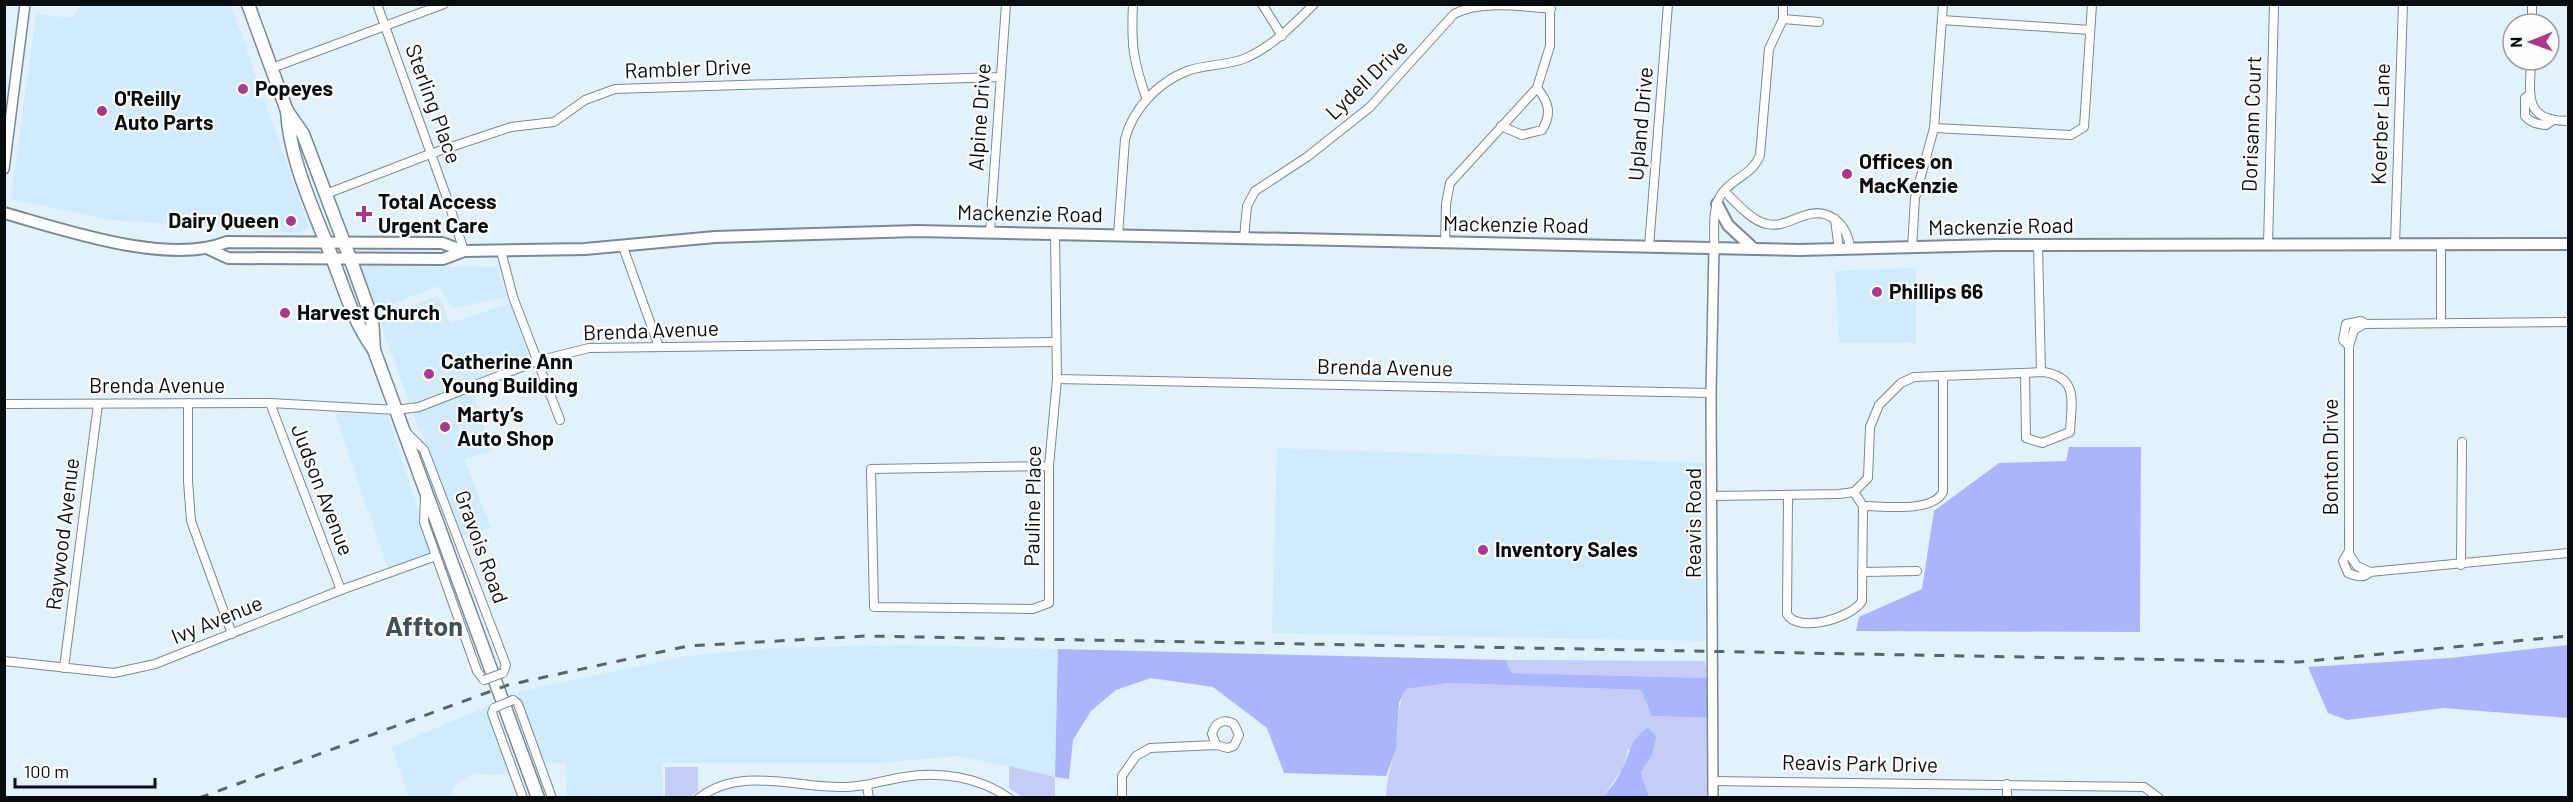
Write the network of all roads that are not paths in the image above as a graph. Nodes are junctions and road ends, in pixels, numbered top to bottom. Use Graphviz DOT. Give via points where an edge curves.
graph roads {
  1 [pos="25,4"];
  2 [pos="248,4"];
  3 [pos="377,4"];
  4 [pos="444,4"];
  5 [pos="1006,4"];
  6 [pos="1133,4"];
  7 [pos="1262,4"];
  8 [pos="1314,4"];
  9 [pos="1668,4"];
  10 [pos="1783,4"];
  11 [pos="1943,4"];
  12 [pos="2092,4"];
  13 [pos="2274,4"];
  14 [pos="2403,4"];
  15 [pos="1551,7"];
  16 [pos="1783,19"];
  17 [pos="1942,20"];
  18 [pos="1820,22"];
  19 [pos="386,26"];
  20 [pos="2090,30"];
  21 [pos="1282,36"];
  22 [pos="272,68"];
  23 [pos="2531,72"];
  24 [pos="1000,77"];
  25 [pos="1537,88"];
  26 [pos="2530,94"];
  27 [pos="1146,97"];
  28 [pos="287,111"];
  29 [pos="2552,121"];
  30 [pos="2568,121"];
  31 [pos="1501,126"];
  32 [pos="1934,128"];
  33 [pos="430,154"];
  34 [pos="4,169"];
  35 [pos="1724,191"];
  36 [pos="326,194"];
  37 [pos="1717,204"];
  38 [pos="4,213"];
  39 [pos="990,232"];
  40 [pos="1055,234"];
  41 [pos="1118,235"];
  42 [pos="1244,238"];
  43 [pos="326,242"];
  44 [pos="344,242"];
  45 [pos="1445,243"];
  46 [pos="2395,244"];
  47 [pos="2440,244"];
  48 [pos="2568,244"];
  49 [pos="2268,245"];
  50 [pos="2038,246"];
  51 [pos="622,247"];
  52 [pos="1649,247"];
  53 [pos="1714,248"];
  54 [pos="1912,248"];
  55 [pos="209,249"];
  56 [pos="1755,249"];
  57 [pos="501,250"];
  58 [pos="1844,250"];
  59 [pos="464,251"];
  60 [pos="332,258"];
  61 [pos="350,258"];
  62 [pos="2441,322"];
  63 [pos="2568,322"];
  64 [pos="1056,342"];
  65 [pos="659,347"];
  66 [pos="374,350"];
  67 [pos="537,361"];
  68 [pos="2041,372"];
  69 [pos="2025,373"];
  70 [pos="1943,376"];
  71 [pos="1057,379"];
  72 [pos="1711,393"];
  73 [pos="188,403"];
  74 [pos="270,403"];
  75 [pos="4,404"];
  76 [pos="98,404"];
  77 [pos="396,410"];
  78 [pos="560,420"];
  79 [pos="404,429"];
  80 [pos="2462,442"];
  81 [pos="1049,466"];
  82 [pos="426,490"];
  83 [pos="1854,492"];
  84 [pos="1712,496"];
  85 [pos="1788,496"];
  86 [pos="1863,506"];
  87 [pos="2349,551"];
  88 [pos="2568,553"];
  89 [pos="436,556"];
  90 [pos="2461,565"];
  91 [pos="1917,571"];
  92 [pos="1862,572"];
  93 [pos="2370,572"];
  94 [pos="341,590"];
  95 [pos="231,634"];
  96 [pos="4,661"];
  97 [pos="64,668"];
  98 [pos="1216,745"];
  99 [pos="1713,781"];
  100 [pos="2007,784"];
  101 [pos="867,786"];
  102 [pos="523,798"];
  103 [pos="538,798"];
  104 [pos="552,798"];
  105 [pos="699,798"];
  106 [pos="869,798"];
  107 [pos="1009,798"];
  108 [pos="1122,798"];
  109 [pos="1713,798"];
  110 [pos="2007,798"];
  111 [pos="2160,798"];
  1 -- 34 [label="street"];
  2 -- 22 [label="main road, Gravois Road"];
  3 -- 19 [label="street, Sterling Place"];
  4 -- 19 [label="street"];
  5 -- 24 [label="street, Alpine Drive"];
  6 -- 27 [label="street" via="1132,54"];
  7 -- 21 [label="street"];
  8 -- 21 [label="street"];
  9 -- 52 [label="street, Upland Drive"];
  10 -- 16 [label="street"];
  11 -- 17 [label="street"];
  12 -- 20 [label="street"];
  13 -- 49 [label="street, Dorisann Court"];
  14 -- 46 [label="street, Koerber Lane"];
  15 -- 25 [label="street" via="1550,46"];
  15 -- 42 [label="street, Lydell Drive" via="1470,6 1454,14 1370,107 1307,157 1255,191 1247,206"];
  16 -- 18 [label="street"];
  16 -- 35 [label="street" via="1769,49 1760,155 1753,169"];
  17 -- 20 [label="street"];
  17 -- 32 [label="street"];
  19 -- 22 [label="street"];
  19 -- 33 [label="street, Sterling Place"];
  20 -- 32 [label="street" via="2084,127 2071,135"];
  21 -- 27 [label="street" via="1245,58 1188,71"];
  22 -- 28 [label="main road, Gravois Road"];
  23 -- 26 [label="street"];
  24 -- 33 [label="street, Rambler Drive" via="615,89 585,100 554,122 511,127"];
  24 -- 39 [label="street, Alpine Drive"];
  25 -- 31 [label="street"];
  25 -- 31 [label="street" via="1546,98 1549,110 1542,130 1522,135"];
  26 -- 29 [label="street" via="2541,118"];
  26 -- 29 [label="street" via="2524,98 2525,116 2540,124"];
  27 -- 41 [label="street" via="1125,140"];
  28 -- 36 [label="main road, Gravois Road" via="303,134"];
  28 -- 43 [label="main road, Gravois Road" via="289,140"];
  29 -- 30 [label="street"];
  31 -- 45 [label="street" via="1450,183"];
  32 -- 54 [label="street" via="1916,198"];
  33 -- 36 [label="street, Rambler Drive"];
  33 -- 59 [label="street, Sterling Place"];
  35 -- 37 [label="street"];
  35 -- 58 [label="street" via="1764,224 1777,225 1804,215 1834,218"];
  36 -- 44 [label="main road, Gravois Road"];
  37 -- 53 [label="street"];
  37 -- 56 [label="main road" via="1728,225"];
  38 -- 55 [label="main road, Mackenzie Road" via="118,242"];
  39 -- 40 [label="main road, Mackenzie Road"];
  39 -- 51 [label="main road, Mackenzie Road" via="740,236"];
  40 -- 41 [label="main road, Mackenzie Road"];
  40 -- 64 [label="street, Pauline Place"];
  41 -- 42 [label="main road, Mackenzie Road"];
  42 -- 45 [label="main road, Mackenzie Road"];
  43 -- 44 [label="main road, Mackenzie Road"];
  43 -- 55 [label="main road, Mackenzie Road" via="227,242"];
  43 -- 60 [label="main road, Gravois Road"];
  44 -- 59 [label="main road, Mackenzie Road" via="442,243"];
  44 -- 61 [label="main road, Gravois Road"];
  45 -- 52 [label="main road, Mackenzie Road"];
  46 -- 47 [label="main road, Mackenzie Road"];
  46 -- 49 [label="main road, Mackenzie Road"];
  47 -- 48 [label="main road, Mackenzie Road"];
  47 -- 62 [label="street"];
  49 -- 50 [label="main road, Mackenzie Road"];
  50 -- 54 [label="main road, Mackenzie Road"];
  50 -- 68 [label="street"];
  51 -- 57 [label="main road, Mackenzie Road"];
  51 -- 65 [label="street"];
  52 -- 53 [label="main road, Mackenzie Road"];
  53 -- 56 [label="main road, Mackenzie Road"];
  53 -- 72 [label="street, Reavis Road"];
  54 -- 58 [label="main road, Mackenzie Road"];
  55 -- 60 [label="main road, Mackenzie Road" via="228,258"];
  56 -- 58 [label="main road, Mackenzie Road"];
  57 -- 59 [label="main road, Mackenzie Road"];
  57 -- 67 [label="street" via="513,297"];
  59 -- 61 [label="main road, Mackenzie Road" via="443,259"];
  60 -- 61 [label="main road, Mackenzie Road"];
  60 -- 66 [label="main road, Gravois Road" via="357,325"];
  61 -- 66 [label="main road, Gravois Road" via="372,319"];
  62 -- 63 [label="street, Bonton Drive"];
  62 -- 87 [label="street, Bonton Drive" via="2366,324 2354,330 2349,346"];
  64 -- 65 [label="street, Brenda Avenue"];
  64 -- 71 [label="street, Pauline Place"];
  65 -- 67 [label="street, Brenda Avenue" via="590,348"];
  66 -- 77 [label="main road, Gravois Road"];
  67 -- 77 [label="street, Brenda Avenue" via="419,407"];
  67 -- 78 [label="street"];
  68 -- 69 [label="street"];
  68 -- 69 [label="street" via="2064,379 2072,390 2070,432 2042,443 2026,438"];
  69 -- 70 [label="street"];
  70 -- 83 [label="street" via="1914,376 1879,405 1870,427 1868,478"];
  70 -- 86 [label="street" via="1940,499 1928,506"];
  71 -- 72 [label="street, Brenda Avenue"];
  71 -- 81 [label="street, Pauline Place"];
  72 -- 84 [label="street, Reavis Road"];
  73 -- 74 [label="street, Brenda Avenue"];
  73 -- 76 [label="street, Brenda Avenue"];
  73 -- 95 [label="street" via="191,522"];
  74 -- 77 [label="street, Brenda Avenue"];
  74 -- 94 [label="street, Judson Avenue"];
  75 -- 76 [label="street, Brenda Avenue"];
  76 -- 97 [label="street, Raywood Avenue"];
  77 -- 79 [label="main road, Gravois Road"];
  79 -- 82 [label="main road, Gravois Road"];
  79 -- 89 [label="street, Gravois Road, bridge" via="424,450 506,664 503,674 484,680 477,671"];
  80 -- 90 [label="street"];
  81 -- 81 [label="street, Pauline Place" via="1049,603 1033,609 874,607 871,469"];
  82 -- 89 [label="street, Gravois Road" via="423,522"];
  82 -- 103 [label="main road, Gravois Road"];
  83 -- 85 [label="street"];
  83 -- 86 [label="street"];
  84 -- 85 [label="street"];
  84 -- 99 [label="street, Reavis Road"];
  85 -- 92 [label="street" via="1789,618 1797,622 1823,621 1850,613 1862,601"];
  86 -- 92 [label="street"];
  87 -- 93 [label="street, Bonton Drive" via="2357,566"];
  87 -- 93 [label="street" via="2343,561 2348,573 2358,577"];
  88 -- 90 [label="street"];
  89 -- 94 [label="street, Ivy Avenue"];
  90 -- 93 [label="street"];
  91 -- 92 [label="street"];
  94 -- 95 [label="street, Ivy Avenue"];
  95 -- 97 [label="street, Ivy Avenue" via="155,664 114,673"];
  96 -- 97 [label="street, Ivy Avenue"];
  98 -- 108 [label="street" via="1150,748 1136,756 1122,776"];
  99 -- 100 [label="street, Reavis Park Drive"];
  99 -- 109 [label="street, Reavis Road"];
  100 -- 110 [label="street"];
  100 -- 111 [label="street, Reavis Park Drive" via="2144,787"];
  101 -- 105 [label="street" via="750,781 711,788"];
  101 -- 106 [label="street"];
  101 -- 107 [label="street" via="905,777 956,777 979,780"];
  102 -- 104 [label="street, bridge" via="492,713 494,708 513,700 518,704"];
}
